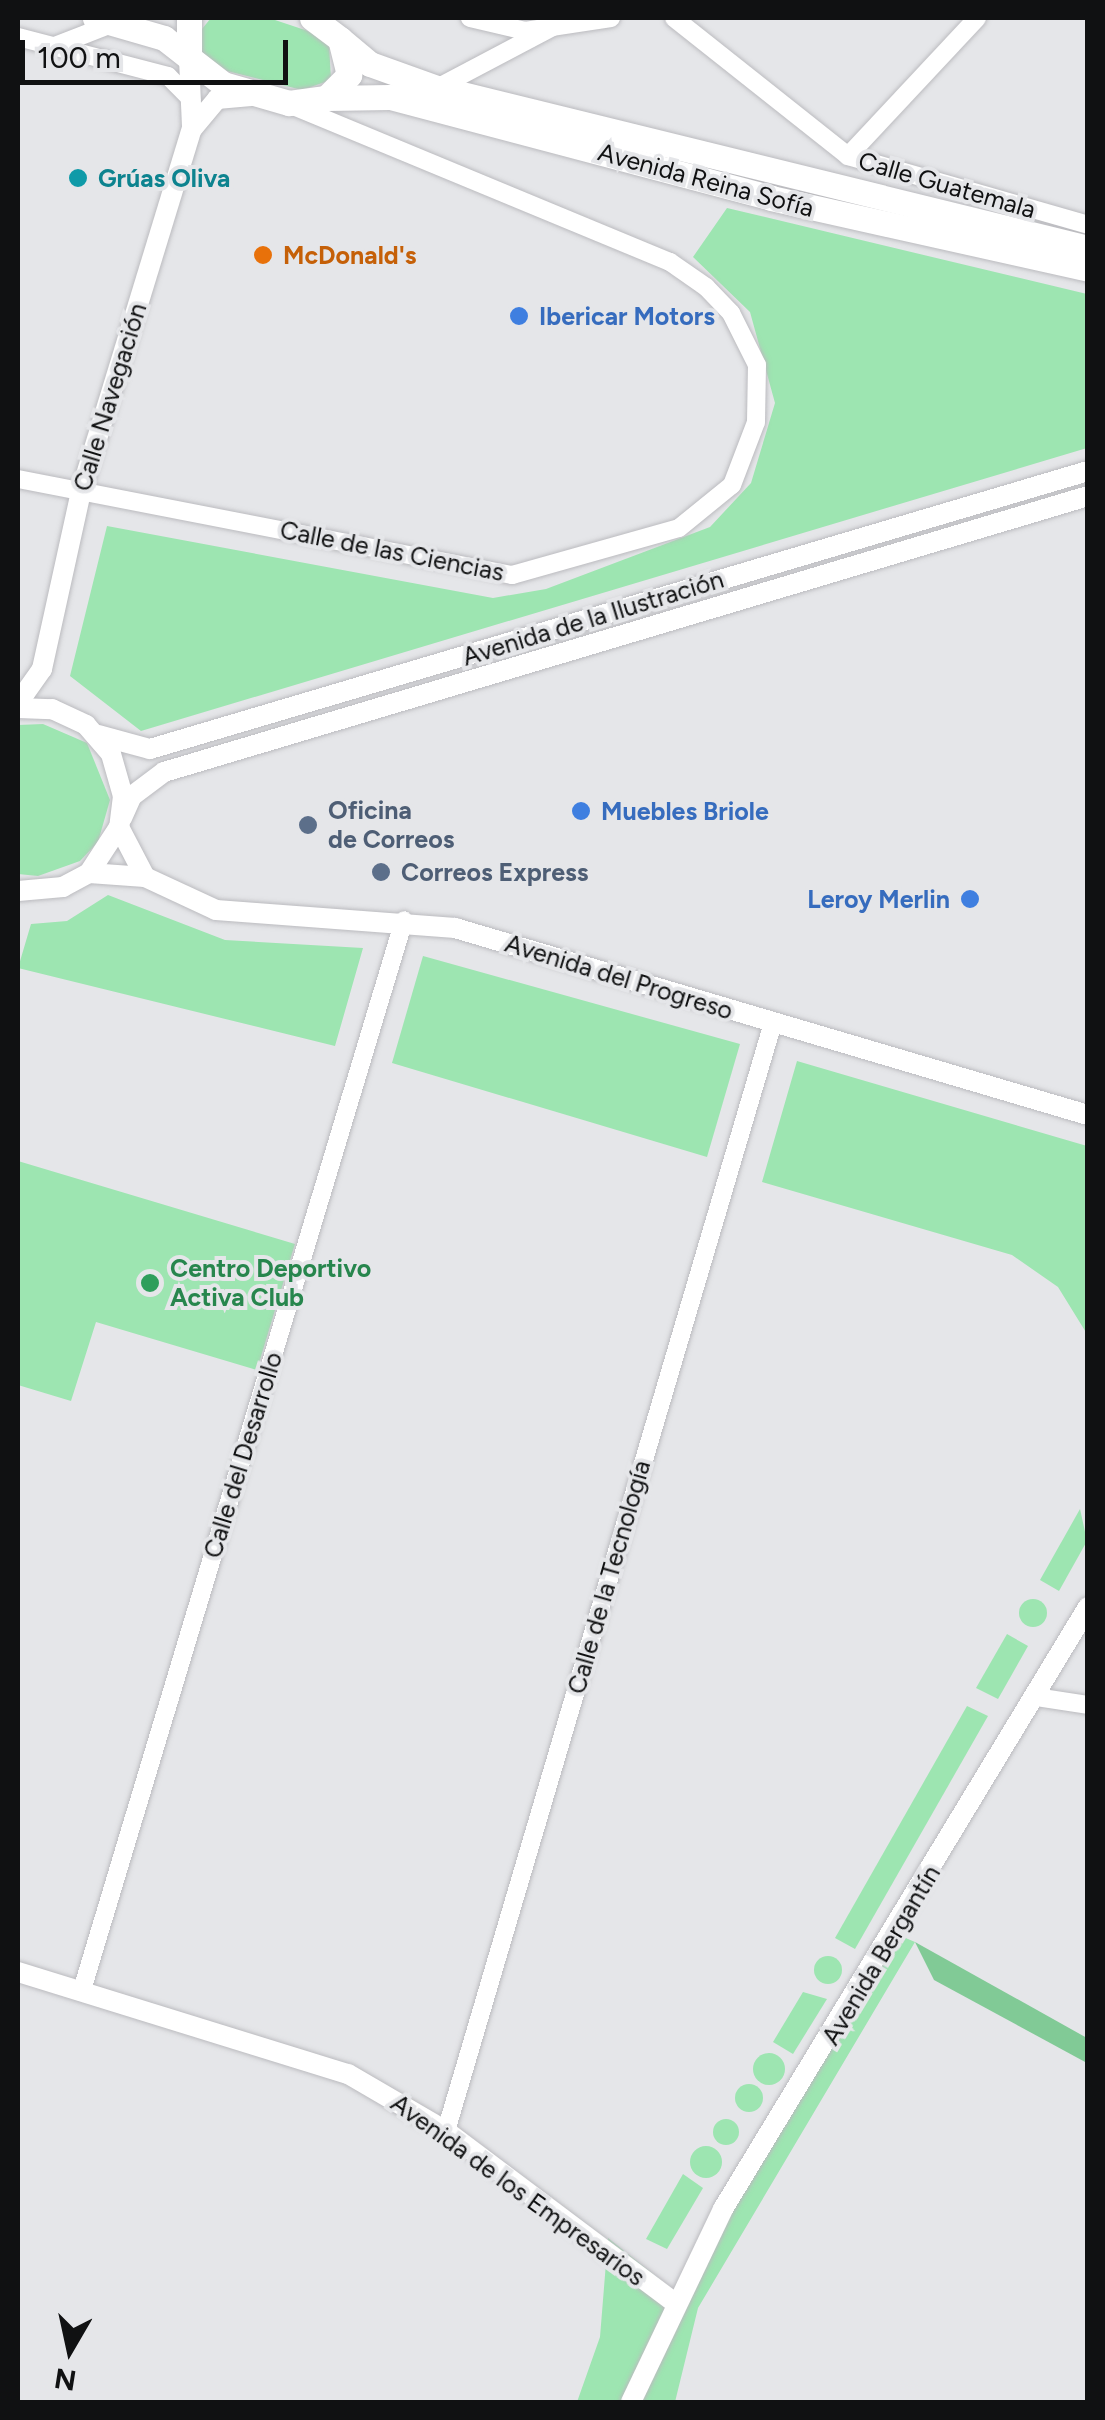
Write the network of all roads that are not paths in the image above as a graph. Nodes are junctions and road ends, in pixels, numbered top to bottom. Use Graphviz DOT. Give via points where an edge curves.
graph roads {
  1 [pos="189,18"];
  2 [pos="470,18"];
  3 [pos="611,18"];
  4 [pos="674,18"];
  5 [pos="977,18"];
  6 [pos="105,20"];
  7 [pos="566,23"];
  8 [pos="326,25"];
  9 [pos="18,37"];
  10 [pos="54,46"];
  11 [pos="189,58"];
  12 [pos="437,88"];
  13 [pos="254,96"];
  14 [pos="326,98"];
  15 [pos="193,102"];
  16 [pos="289,103"];
  17 [pos="192,130"];
  18 [pos="848,156"];
  19 [pos="1088,224"];
  20 [pos="1088,248"];
  21 [pos="1088,269"];
  22 [pos="1088,471"];
  23 [pos="18,479"];
  24 [pos="81,490"];
  25 [pos="1088,496"];
  26 [pos="42,669"];
  27 [pos="18,705"];
  28 [pos="66,714"];
  29 [pos="98,735"];
  30 [pos="120,822"];
  31 [pos="88,872"];
  32 [pos="146,877"];
  33 [pos="18,891"];
  34 [pos="404,920"];
  35 [pos="773,1023"];
  36 [pos="1088,1116"];
  37 [pos="1088,1607"];
  38 [pos="1036,1697"];
  39 [pos="1088,1704"];
  40 [pos="18,1972"];
  41 [pos="82,1990"];
  42 [pos="446,2131"];
  43 [pos="674,2302"];
  44 [pos="630,2402"];
  1 -- 11 [label="main road"];
  2 -- 7 [label="street" via="525,31"];
  3 -- 7 [label="street"];
  4 -- 18 [label="street, Calle Guatemala"];
  5 -- 18 [label="street"];
  6 -- 10 [label="street"];
  6 -- 11 [label="main road" via="164,38"];
  7 -- 12 [label="street"];
  8 -- 12 [label="main road, Avenida Reina Sofía" via="370,64"];
  8 -- 14 [label="main road" via="349,74"];
  9 -- 10 [label="street"];
  10 -- 15 [label="street" via="168,76"];
  11 -- 13 [label="main road, Avenida Reina Sofía"];
  11 -- 15 [label="street"];
  12 -- 20 [label="main road, Avenida Reina Sofía"];
  13 -- 16 [label="main road, Avenida Reina Sofía"];
  13 -- 17 [label="street" via="217,100"];
  14 -- 16 [label="main road, Avenida Reina Sofía"];
  14 -- 21 [label="main road, Avenida Reina Sofía" via="390,97 771,198"];
  15 -- 17 [label="street"];
  16 -- 24 [label="street, Calle de las Ciencias" via="670,262 732,313 760,391 732,485 680,528 512,575"];
  17 -- 24 [label="street, Calle Navegación"];
  18 -- 19 [label="street, Calle Guatemala"];
  22 -- 29 [label="street, Avenida de la Ilustración" via="150,749"];
  23 -- 24 [label="street, Calle de las Ciencias"];
  24 -- 26 [label="street, Calle Navegación"];
  25 -- 30 [label="street, Avenida de la Ilustración" via="164,772 132,796"];
  26 -- 27 [label="street, Calle Navegación"];
  26 -- 28 [label="street"];
  27 -- 28 [label="street"];
  28 -- 29 [label="street"];
  29 -- 30 [label="street" via="118,768"];
  30 -- 31 [label="street, Avenida de la Ilustración"];
  30 -- 32 [label="street"];
  31 -- 32 [label="street, Avenida del Progreso"];
  31 -- 33 [label="street" via="64,887"];
  32 -- 34 [label="street, Avenida del Progreso" via="216,910"];
  34 -- 35 [label="street, Avenida del Progreso"];
  34 -- 41 [label="street, Calle del Desarrollo"];
  35 -- 36 [label="street, Avenida del Progreso"];
  35 -- 42 [label="street, Calle de la Tecnología"];
  37 -- 38 [label="street, Avenida Bergantín"];
  38 -- 39 [label="street"];
  38 -- 43 [label="street, Avenida Bergantín"];
  40 -- 41 [label="street, Avenida de los Empresarios"];
  41 -- 42 [label="street, Avenida de los Empresarios" via="348,2074"];
  42 -- 43 [label="street, Avenida de los Empresarios"];
  43 -- 44 [label="street, Avenida Bergantín"];
}
